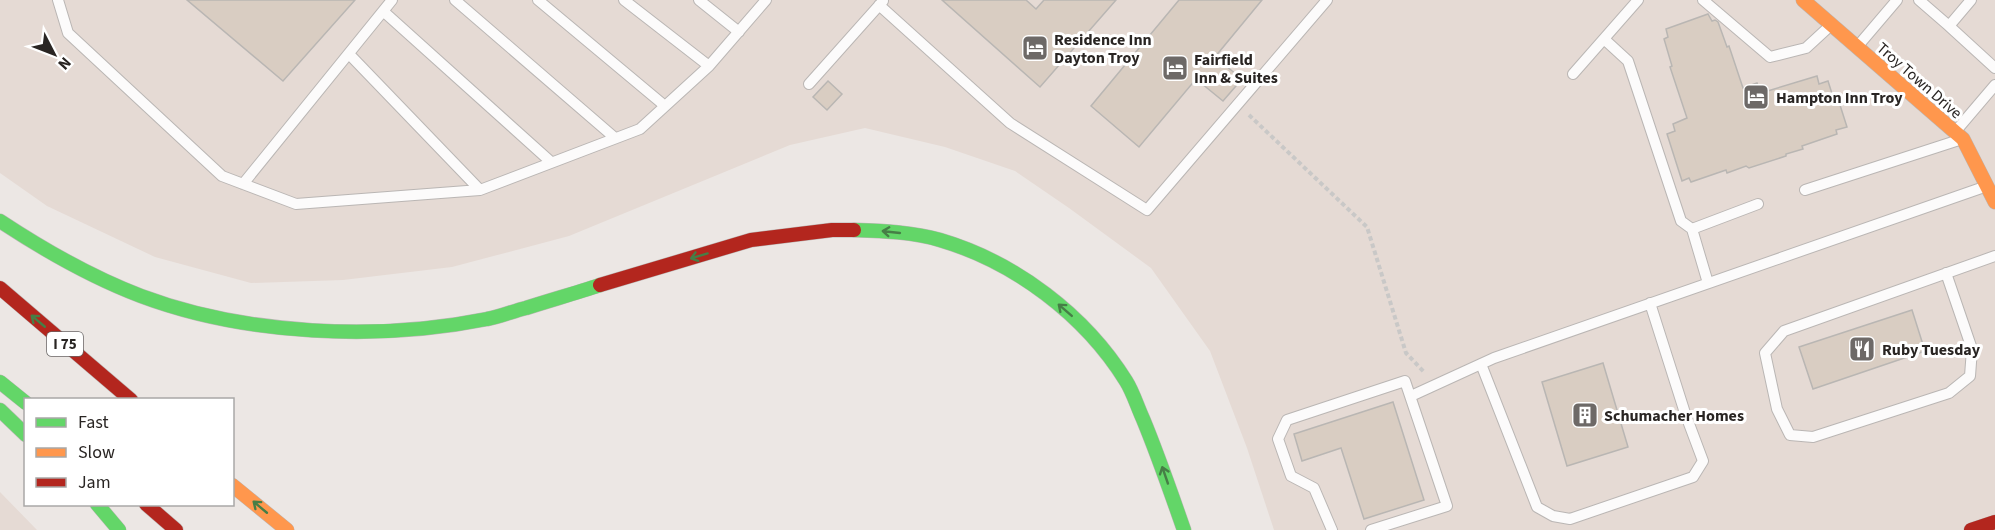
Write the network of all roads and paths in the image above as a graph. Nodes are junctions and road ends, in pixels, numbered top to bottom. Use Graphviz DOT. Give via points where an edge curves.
graph roads {
  1 [pos="58,0"];
  2 [pos="393,0"];
  3 [pos="455,0"];
  4 [pos="538,0"];
  5 [pos="624,0"];
  6 [pos="699,0"];
  7 [pos="766,0"];
  8 [pos="1328,0"];
  9 [pos="1638,0"];
  10 [pos="1703,0"];
  11 [pos="1803,0"];
  12 [pos="1898,0"];
  13 [pos="1919,0"];
  14 [pos="1971,0"];
  15 [pos="882,3"];
  16 [pos="384,11"];
  17 [pos="1832,25"];
  18 [pos="1949,26"];
  19 [pos="739,32"];
  20 [pos="1604,39"];
  21 [pos="1857,47"];
  22 [pos="349,54"];
  23 [pos="709,66"];
  24 [pos="1995,68"];
  25 [pos="1573,74"];
  26 [pos="809,84"];
  27 [pos="1995,85"];
  28 [pos="1238,104"];
  29 [pos="665,106"];
  30 [pos="1959,135"];
  31 [pos="615,138"];
  32 [pos="551,162"];
  33 [pos="243,184"];
  34 [pos="1987,186"];
  35 [pos="480,190"];
  36 [pos="1805,190"];
  37 [pos="1995,202"];
  38 [pos="1758,204"];
  39 [pos="0,221"];
  40 [pos="1692,229"];
  41 [pos="1995,256"];
  42 [pos="1946,273"];
  43 [pos="1708,283"];
  44 [pos="0,288"];
  45 [pos="1650,303"];
  46 [pos="1481,364"];
  47 [pos="1455,376"];
  48 [pos="0,382"];
  49 [pos="1411,396"];
  50 [pos="130,398"];
  51 [pos="24,401"];
  52 [pos="0,410"];
  53 [pos="24,433"];
  54 [pos="234,487"];
  55 [pos="99,506"];
  56 [pos="148,506"];
  57 [pos="1995,522"];
  58 [pos="119,530"];
  59 [pos="177,530"];
  60 [pos="287,530"];
  61 [pos="1184,530"];
  62 [pos="1332,530"];
  63 [pos="1371,530"];
  64 [pos="1971,530"];
  1 -- 33 [label="lane" via="68,33 222,176"];
  2 -- 16 [label="lane"];
  3 -- 31 [label="lane"];
  4 -- 29 [label="lane"];
  5 -- 23 [label="lane"];
  6 -- 19 [label="lane"];
  7 -- 19 [label="lane"];
  8 -- 28 [label="lane"];
  9 -- 20 [label="lane"];
  10 -- 17 [label="lane" via="1770,57 1806,48"];
  11 -- 17 [label="main road, Troy Town Drive"];
  12 -- 21 [label="lane"];
  13 -- 18 [label="lane"];
  14 -- 18 [label="lane"];
  15 -- 26 [label="lane"];
  15 -- 28 [label="lane" via="1010,123 1147,210"];
  16 -- 22 [label="lane"];
  16 -- 32 [label="lane"];
  17 -- 21 [label="main road, Troy Town Drive"];
  18 -- 24 [label="lane"];
  19 -- 23 [label="lane"];
  20 -- 25 [label="lane"];
  20 -- 40 [label="lane" via="1628,61 1680,222"];
  21 -- 30 [label="main road, Troy Town Drive"];
  22 -- 33 [label="lane"];
  22 -- 35 [label="lane"];
  23 -- 29 [label="lane"];
  27 -- 30 [label="lane"];
  28 -- 47 [label="path" via="1367,228 1406,353 1424,372"];
  29 -- 31 [label="lane" via="640,129"];
  30 -- 34 [label="main road, Troy Town Drive"];
  30 -- 36 [label="lane"];
  31 -- 32 [label="lane"];
  32 -- 35 [label="lane"];
  33 -- 35 [label="lane" via="296,204"];
  34 -- 37 [label="main road, Troy Town Drive"];
  34 -- 43 [label="lane"];
  38 -- 40 [label="lane"];
  61 -- 39 [label="main road, one-way" via="1127,382 1085,327 1043,291 986,258 940,240 888,231 832,230 752,240 488,319 424,328 345,332 208,316 141,296 68,262"];
  40 -- 43 [label="lane"];
  41 -- 42 [label="lane"];
  42 -- 42 [label="lane" via="1784,331 1765,353 1777,409 1790,435 1813,437 1949,393 1970,376 1972,350"];
  43 -- 45 [label="lane"];
  50 -- 44 [label="main road, I 75, one-way"];
  45 -- 46 [label="lane"];
  45 -- 46 [label="lane" via="1703,461 1693,477 1569,519 1553,516 1537,507"];
  46 -- 47 [label="lane"];
  47 -- 49 [label="lane"];
  48 -- 51 [label="main road"];
  49 -- 62 [label="lane" via="1405,381 1287,420 1278,439 1292,476 1314,488"];
  49 -- 63 [label="lane" via="1446,506"];
  52 -- 53 [label="main road"];
  60 -- 54 [label="main road, one-way"];
  55 -- 58 [label="main road"];
  56 -- 59 [label="main road"];
  57 -- 64 [label="main road"];
}
